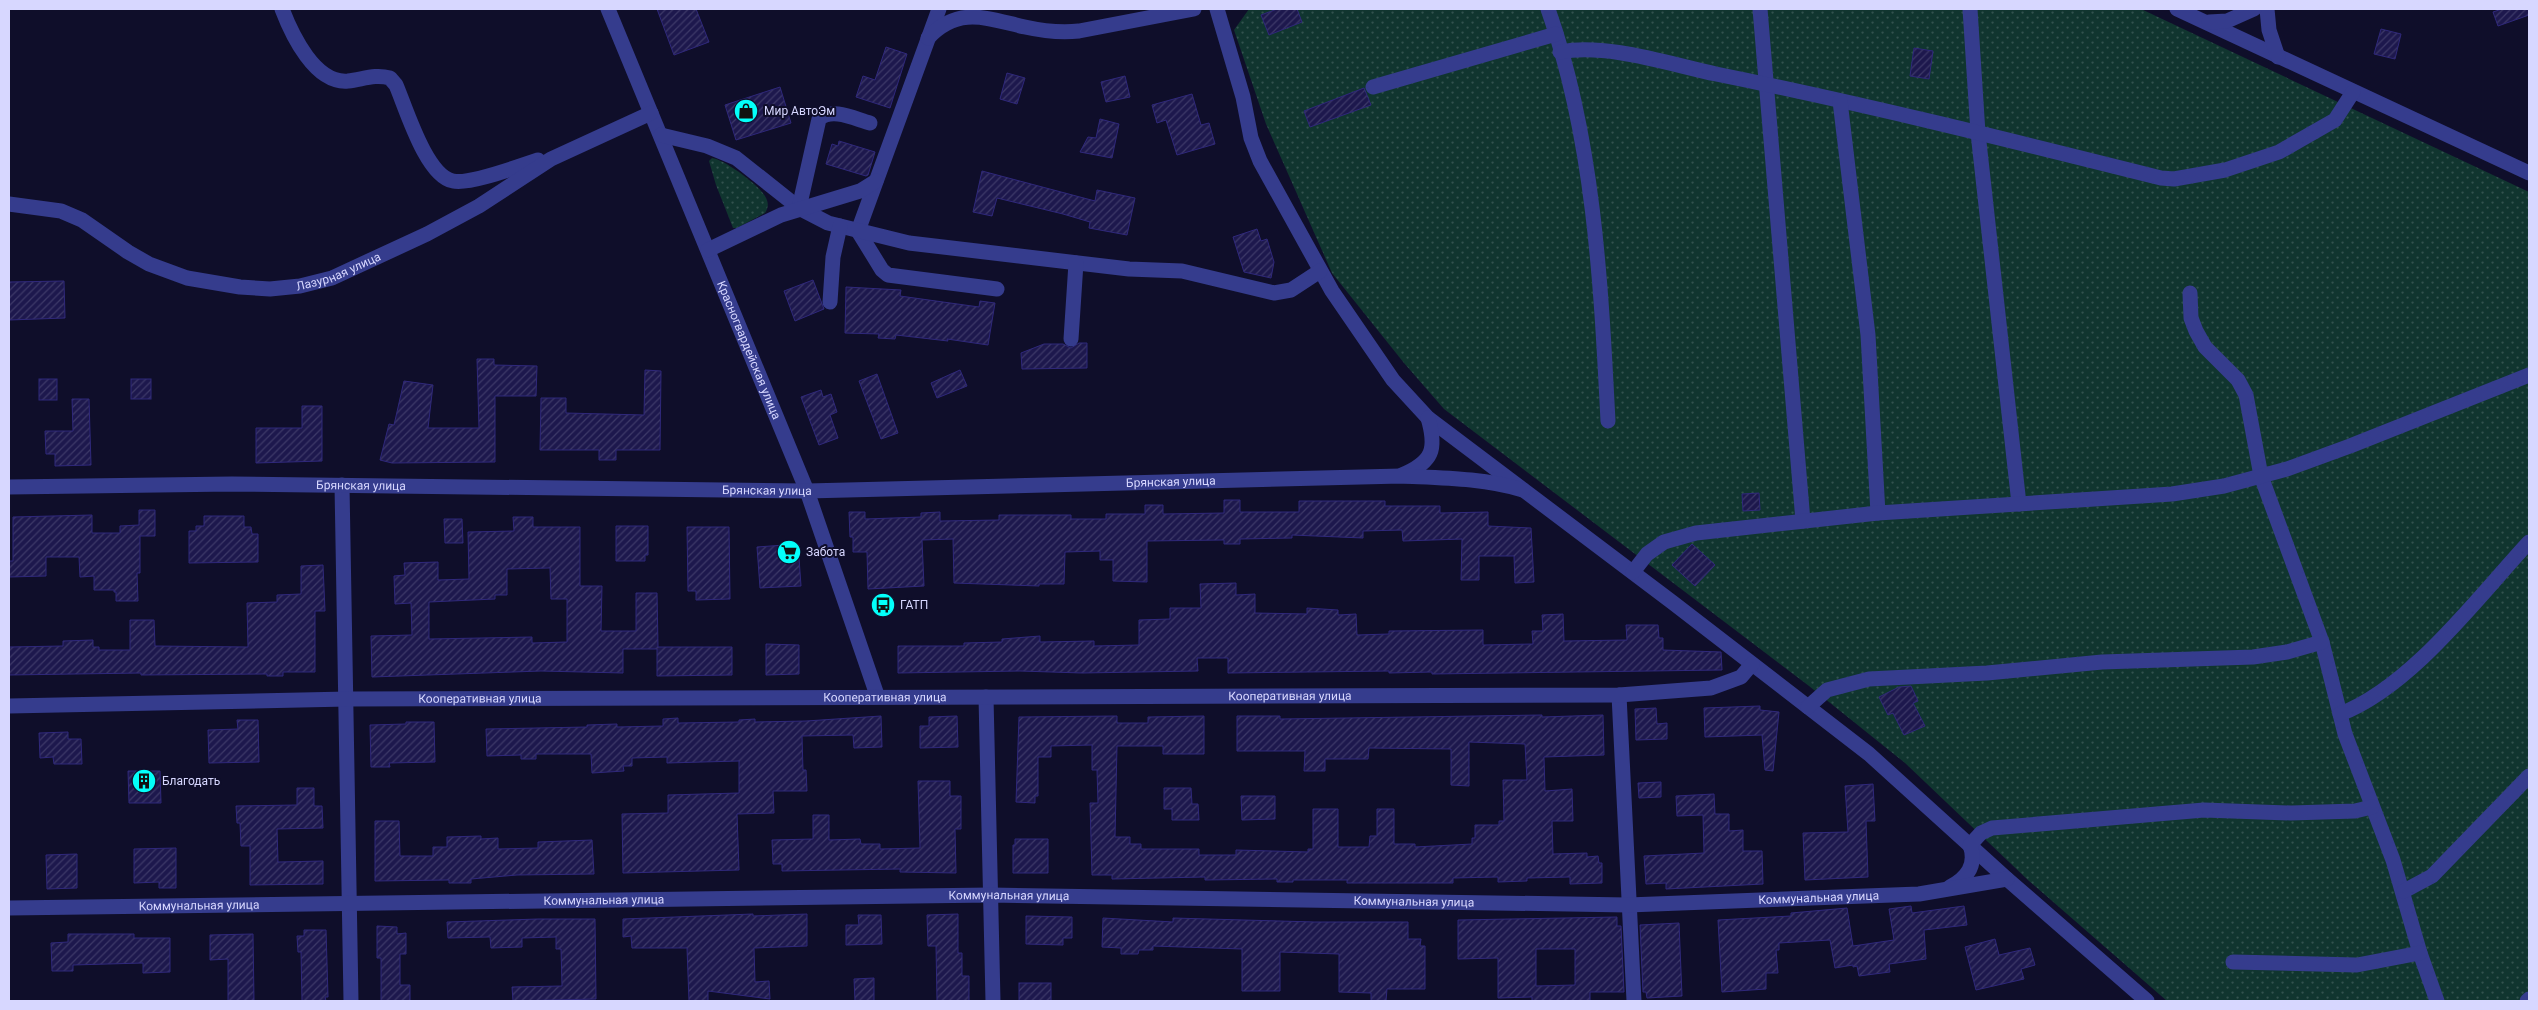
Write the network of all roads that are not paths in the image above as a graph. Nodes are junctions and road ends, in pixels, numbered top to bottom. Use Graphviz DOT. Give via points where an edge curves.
graph roads {
  1 [pos="282,9"];
  2 [pos="608,9"];
  3 [pos="939,9"];
  4 [pos="1194,9"];
  5 [pos="1217,9"];
  6 [pos="1548,9"];
  7 [pos="1760,9"];
  8 [pos="1970,9"];
  9 [pos="2177,9"];
  10 [pos="2254,9"];
  11 [pos="2267,9"];
  12 [pos="2204,22"];
  13 [pos="1556,34"];
  14 [pos="925,42"];
  15 [pos="1560,52"];
  16 [pos="2278,57"];
  17 [pos="1766,84"];
  18 [pos="1373,87"];
  19 [pos="2353,92"];
  20 [pos="1840,101"];
  21 [pos="651,113"];
  22 [pos="870,123"];
  23 [pos="1978,133"];
  24 [pos="661,135"];
  25 [pos="564,153"];
  26 [pos="2529,173"];
  27 [pos="876,181"];
  28 [pos="9,204"];
  29 [pos="799,208"];
  30 [pos="840,226"];
  31 [pos="858,231"];
  32 [pos="708,250"];
  33 [pos="1076,263"];
  34 [pos="1320,271"];
  35 [pos="997,290"];
  36 [pos="2190,293"];
  37 [pos="830,302"];
  38 [pos="1071,339"];
  39 [pos="2529,375"];
  40 [pos="1428,418"];
  41 [pos="1608,421"];
  42 [pos="1400,476"];
  43 [pos="2262,476"];
  44 [pos="342,485"];
  45 [pos="9,487"];
  46 [pos="1522,490"];
  47 [pos="807,491"];
  48 [pos="2019,504"];
  49 [pos="1878,513"];
  50 [pos="1803,521"];
  51 [pos="2529,542"];
  52 [pos="1632,572"];
  53 [pos="2322,642"];
  54 [pos="1752,664"];
  55 [pos="877,695"];
  56 [pos="1619,695"];
  57 [pos="986,697"];
  58 [pos="348,698"];
  59 [pos="9,706"];
  60 [pos="1808,707"];
  61 [pos="2340,714"];
  62 [pos="2529,776"];
  63 [pos="2372,807"];
  64 [pos="1970,845"];
  65 [pos="2006,879"];
  66 [pos="1942,891"];
  67 [pos="2404,891"];
  68 [pos="991,895"];
  69 [pos="350,903"];
  70 [pos="1628,905"];
  71 [pos="9,908"];
  72 [pos="2420,953"];
  73 [pos="2233,962"];
  74 [pos="352,1001"];
  75 [pos="993,1001"];
  76 [pos="1634,1001"];
  77 [pos="2147,1001"];
  78 [pos="2437,1001"];
  1 -- 25 [label="street" via="299,47 327,76 336,81 371,76 390,78 396,85 428,160 444,178 461,182"];
  2 -- 21 [label="street, Красногвардейская улица"];
  3 -- 14 [label="street"];
  4 -- 14 [label="street" via="1062,32 971,16 944,25"];
  5 -- 34 [label="street" via="1255,149"];
  6 -- 13 [label="street"];
  7 -- 17 [label="street"];
  8 -- 23 [label="street"];
  9 -- 12 [label="street"];
  10 -- 12 [label="street" via="2227,21"];
  11 -- 16 [label="street" via="2269,30"];
  12 -- 16 [label="street"];
  13 -- 15 [label="street"];
  13 -- 18 [label="street"];
  14 -- 27 [label="street"];
  15 -- 17 [label="street" via="1595,49"];
  15 -- 41 [label="street" via="1575,108 1595,232"];
  16 -- 19 [label="street"];
  17 -- 20 [label="street"];
  17 -- 50 [label="street"];
  19 -- 23 [label="street" via="2336,120 2279,152 2225,170 2174,179"];
  19 -- 26 [label="street"];
  20 -- 23 [label="street"];
  20 -- 49 [label="street" via="1868,335"];
  21 -- 24 [label="street, Красногвардейская улица"];
  21 -- 25 [label="street, Лазурная улица"];
  22 -- 29 [label="street" via="834,113 819,118"];
  23 -- 48 [label="street"];
  24 -- 29 [label="street" via="707,146 736,158"];
  24 -- 32 [label="street, Красногвардейская улица"];
  25 -- 28 [label="street, Лазурная улица" via="479,206 368,263 332,278 270,289 212,283 167,272 128,252 82,220 61,211"];
  27 -- 29 [label="street" via="860,191"];
  27 -- 31 [label="street"];
  29 -- 30 [label="street"];
  29 -- 32 [label="street"];
  30 -- 31 [label="street"];
  30 -- 37 [label="street"];
  31 -- 33 [label="street" via="935,247"];
  31 -- 35 [label="street" via="888,275"];
  32 -- 47 [label="street, Красногвардейская улица"];
  33 -- 34 [label="street" via="1182,271 1274,293 1292,290"];
  33 -- 38 [label="street"];
  34 -- 40 [label="street" via="1393,380"];
  36 -- 43 [label="street" via="2196,331 2205,347 2238,380 2246,395"];
  39 -- 43 [label="street" via="2350,446"];
  40 -- 42 [label="street" via="1434,441 1430,455"];
  40 -- 46 [label="street"];
  42 -- 46 [label="street, Брянская улица" via="1477,480"];
  42 -- 47 [label="street, Брянская улица"];
  43 -- 48 [label="street" via="2172,494"];
  43 -- 53 [label="street"];
  44 -- 45 [label="street, Брянская улица"];
  44 -- 47 [label="street, Брянская улица"];
  44 -- 58 [label="street"];
  46 -- 52 [label="street"];
  47 -- 55 [label="street, Красногвардейская улица"];
  48 -- 49 [label="street"];
  49 -- 50 [label="street"];
  50 -- 52 [label="street" via="1679,536 1654,548"];
  51 -- 61 [label="street" via="2434,646 2399,678 2373,698"];
  52 -- 54 [label="street"];
  53 -- 60 [label="street" via="2253,657 2102,662 1987,673 1869,679 1827,690"];
  53 -- 61 [label="street"];
  54 -- 56 [label="street, Кооперативная улица" via="1741,677 1711,688"];
  54 -- 60 [label="street"];
  55 -- 57 [label="street, Кооперативная улица"];
  55 -- 58 [label="street, Кооперативная улица"];
  56 -- 57 [label="street, Кооперативная улица"];
  56 -- 70 [label="street"];
  57 -- 68 [label="street"];
  58 -- 59 [label="street, Кооперативная улица"];
  58 -- 69 [label="street"];
  60 -- 64 [label="street" via="1869,754"];
  61 -- 63 [label="street"];
  62 -- 67 [label="street" via="2432,876"];
  63 -- 64 [label="street" via="2355,811 2204,810 1992,828 1981,833"];
  63 -- 67 [label="street"];
  64 -- 65 [label="street"];
  64 -- 66 [label="street" via="1973,859 1969,872"];
  65 -- 66 [label="street, Коммунальная улица"];
  65 -- 77 [label="street"];
  66 -- 70 [label="street, Коммунальная улица"];
  67 -- 72 [label="street"];
  68 -- 69 [label="street, Коммунальная улица"];
  68 -- 70 [label="street, Коммунальная улица"];
  68 -- 75 [label="street"];
  69 -- 71 [label="street, Коммунальная улица"];
  69 -- 74 [label="street"];
  70 -- 76 [label="street"];
  72 -- 73 [label="street" via="2357,966"];
  72 -- 78 [label="street"];
}
